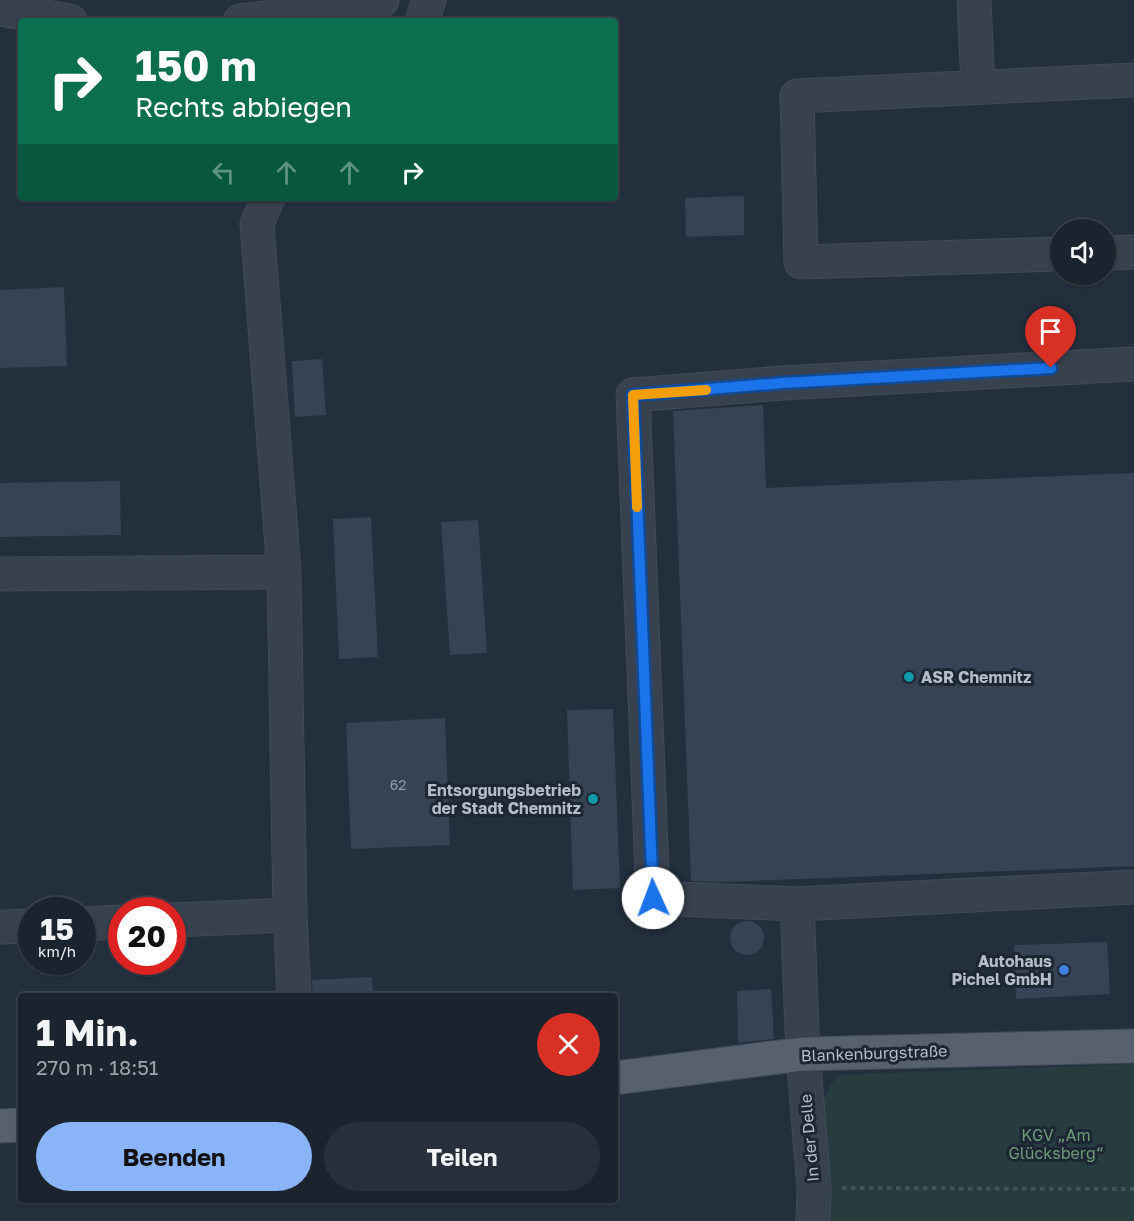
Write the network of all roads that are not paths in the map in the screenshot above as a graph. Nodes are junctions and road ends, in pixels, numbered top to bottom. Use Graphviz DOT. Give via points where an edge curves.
graph roads {
  1 [pos="382,0"];
  2 [pos="429,0"];
  3 [pos="974,0"];
  4 [pos="0,9"];
  5 [pos="52,18"];
  6 [pos="266,18"];
  7 [pos="423,18"];
  8 [pos="1134,80"];
  9 [pos="978,87"];
  10 [pos="267,201"];
  11 [pos="1134,252"];
  12 [pos="1116,253"];
  13 [pos="1050,254"];
  14 [pos="1134,364"];
  15 [pos="284,572"];
  16 [pos="0,574"];
  17 [pos="1134,887"];
  18 [pos="797,904"];
  19 [pos="290,915"];
  20 [pos="186,919"];
  21 [pos="18,926"];
  22 [pos="0,927"];
  23 [pos="294,993"];
  24 [pos="1134,1046"];
  25 [pos="803,1054"];
  26 [pos="618,1078"];
  27 [pos="18,1125"];
  28 [pos="0,1126"];
  29 [pos="813,1221"];
  1 -- 6 [label="street" via="344,9"];
  2 -- 7 [label="street"];
  3 -- 9 [label="street"];
  4 -- 5 [label="street"];
  8 -- 9 [label="street"];
  9 -- 13 [label="street" via="797,96 801,262"];
  10 -- 15 [label="street" via="256,224"];
  11 -- 12 [label="street"];
  14 -- 18 [label="street" via="633,395 653,898"];
  15 -- 16 [label="street"];
  15 -- 19 [label="street"];
  17 -- 18 [label="street"];
  18 -- 25 [label="street, In der Delle"];
  19 -- 20 [label="street"];
  19 -- 23 [label="street"];
  21 -- 22 [label="street"];
  24 -- 25 [label="main road, Blankenburgstraße"];
  25 -- 26 [label="main road, Blankenburgstraße"];
  25 -- 29 [label="street, In der Delle"];
  27 -- 28 [label="main road"];
}
